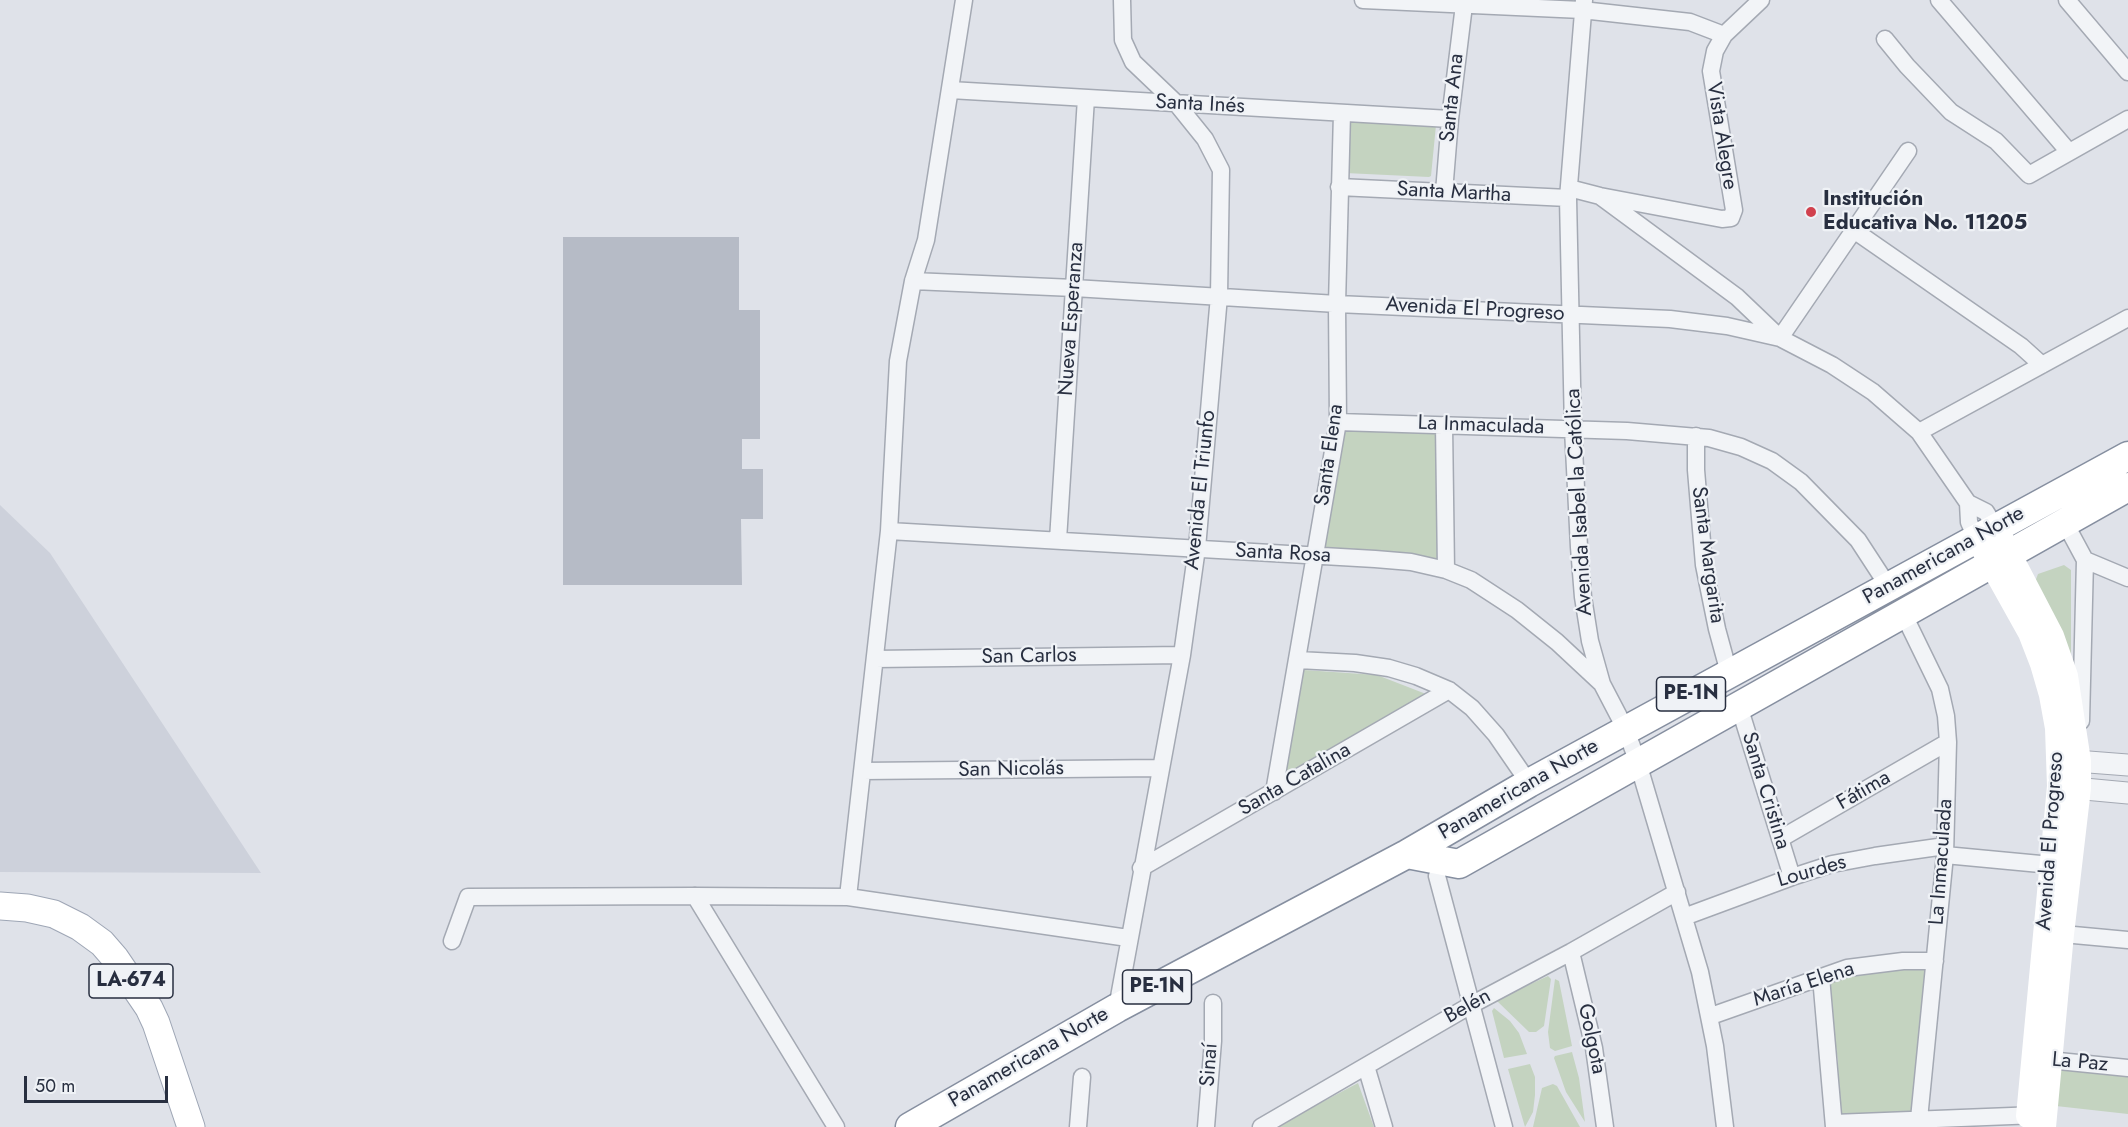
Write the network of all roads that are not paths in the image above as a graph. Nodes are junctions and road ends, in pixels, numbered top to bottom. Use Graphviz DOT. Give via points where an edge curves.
graph roads {
  1 [pos="964,0"];
  2 [pos="1122,0"];
  3 [pos="1364,0"];
  4 [pos="1623,0"];
  5 [pos="1761,0"];
  6 [pos="1939,0"];
  7 [pos="2067,0"];
  8 [pos="1464,5"];
  9 [pos="1583,5"];
  10 [pos="1610,13"];
  11 [pos="1724,35"];
  12 [pos="1885,39"];
  13 [pos="2128,72"];
  14 [pos="950,90"];
  15 [pos="1086,98"];
  16 [pos="1176,103"];
  17 [pos="1342,113"];
  18 [pos="1450,119"];
  19 [pos="2126,126"];
  20 [pos="1908,151"];
  21 [pos="2069,152"];
  22 [pos="1339,187"];
  23 [pos="1444,192"];
  24 [pos="1569,193"];
  25 [pos="1600,196"];
  26 [pos="1731,218"];
  27 [pos="1855,231"];
  28 [pos="914,281"];
  29 [pos="1074,288"];
  30 [pos="1219,296"];
  31 [pos="1337,304"];
  32 [pos="1571,315"];
  33 [pos="2128,318"];
  34 [pos="1780,338"];
  35 [pos="2042,365"];
  36 [pos="1338,422"];
  37 [pos="1444,425"];
  38 [pos="1574,429"];
  39 [pos="1919,432"];
  40 [pos="1696,436"];
  41 [pos="2128,456"];
  42 [pos="2128,487"];
  43 [pos="2064,521"];
  44 [pos="889,531"];
  45 [pos="1986,532"];
  46 [pos="1058,540"];
  47 [pos="1197,548"];
  48 [pos="1314,556"];
  49 [pos="2001,558"];
  50 [pos="2085,560"];
  51 [pos="1446,570"];
  52 [pos="2128,578"];
  53 [pos="1887,586"];
  54 [pos="1904,613"];
  55 [pos="1182,655"];
  56 [pos="876,659"];
  57 [pos="1298,660"];
  58 [pos="1729,673"];
  59 [pos="1602,684"];
  60 [pos="1449,690"];
  61 [pos="1739,706"];
  62 [pos="1626,730"];
  63 [pos="1948,742"];
  64 [pos="2069,760"];
  65 [pos="1638,763"];
  66 [pos="2128,765"];
  67 [pos="1160,768"];
  68 [pos="862,771"];
  69 [pos="1529,783"];
  70 [pos="2069,787"];
  71 [pos="1274,792"];
  72 [pos="2128,793"];
  73 [pos="1780,839"];
  74 [pos="1945,850"];
  75 [pos="1407,854"];
  76 [pos="2051,865"];
  77 [pos="1141,868"];
  78 [pos="1448,870"];
  79 [pos="1792,877"];
  80 [pos="1677,892"];
  81 [pos="695,896"];
  82 [pos="848,897"];
  83 [pos="0,906"];
  84 [pos="1684,916"];
  85 [pos="2053,933"];
  86 [pos="1128,938"];
  87 [pos="2128,940"];
  88 [pos="452,941"];
  89 [pos="1571,952"];
  90 [pos="1935,961"];
  91 [pos="1821,977"];
  92 [pos="1213,1003"];
  93 [pos="1471,1005"];
  94 [pos="1117,1008"];
  95 [pos="1711,1016"];
  96 [pos="2041,1060"];
  97 [pos="1366,1066"];
  98 [pos="2128,1068"];
  99 [pos="1082,1077"];
  100 [pos="1919,1119"];
  101 [pos="2036,1121"];
  102 [pos="1834,1125"];
  103 [pos="191,1127"];
  104 [pos="836,1127"];
  105 [pos="910,1127"];
  106 [pos="1078,1127"];
  107 [pos="1206,1127"];
  108 [pos="1261,1127"];
  109 [pos="1384,1127"];
  110 [pos="1504,1127"];
  111 [pos="1605,1127"];
  112 [pos="1725,1127"];
  1 -- 14 [label="street"];
  2 -- 16 [label="street, Avenida El Triunfo" via="1123,40 1133,62"];
  3 -- 8 [label="street"];
  4 -- 10 [label="street"];
  5 -- 11 [label="street, Vista Alegre"];
  6 -- 21 [label="street"];
  7 -- 13 [label="street"];
  8 -- 9 [label="street"];
  8 -- 18 [label="street, Santa Ana"];
  9 -- 10 [label="street"];
  9 -- 24 [label="street, Avenida Isabel la Católica"];
  10 -- 11 [label="street" via="1690,22"];
  11 -- 26 [label="street, Vista Alegre" via="1715,51 1711,71 1734,210"];
  12 -- 21 [label="street" via="1951,112 1996,141 2029,175"];
  14 -- 15 [label="street, Santa Inés"];
  14 -- 28 [label="street" via="926,240"];
  15 -- 16 [label="street, Santa Inés"];
  15 -- 29 [label="street, Nueva Esperanza"];
  16 -- 17 [label="street, Santa Inés"];
  16 -- 30 [label="street, Avenida El Triunfo" via="1204,139 1221,170"];
  17 -- 18 [label="street, Santa Inés"];
  17 -- 22 [label="street, Santa Elena"];
  18 -- 23 [label="street, Santa Ana"];
  19 -- 21 [label="street"];
  20 -- 27 [label="street"];
  22 -- 23 [label="street, Santa Martha"];
  22 -- 31 [label="street, Santa Elena"];
  23 -- 24 [label="street, Santa Martha"];
  24 -- 25 [label="street, Santa Martha"];
  24 -- 32 [label="street, Avenida Isabel la Católica"];
  25 -- 26 [label="street, Santa Martha"];
  25 -- 34 [label="street" via="1737,297"];
  27 -- 34 [label="street"];
  27 -- 35 [label="street" via="2021,346"];
  28 -- 29 [label="street, Avenida El Progreso"];
  28 -- 44 [label="street" via="898,361"];
  29 -- 30 [label="street, Avenida El Progreso"];
  29 -- 46 [label="street, Nueva Esperanza"];
  30 -- 31 [label="street, Avenida El Progreso"];
  30 -- 47 [label="street, Avenida El Triunfo"];
  31 -- 32 [label="street, Avenida El Progreso"];
  31 -- 36 [label="street, Santa Elena"];
  32 -- 34 [label="street, Avenida El Progreso" via="1670,319"];
  32 -- 38 [label="street, Avenida Isabel la Católica"];
  33 -- 35 [label="street"];
  34 -- 39 [label="street, Avenida El Progreso" via="1873,392"];
  35 -- 39 [label="street"];
  36 -- 37 [label="street, La Inmaculada"];
  36 -- 48 [label="street, Santa Elena"];
  37 -- 38 [label="street, La Inmaculada"];
  37 -- 51 [label="street"];
  38 -- 40 [label="street, La Inmaculada"];
  38 -- 59 [label="street, Avenida Isabel la Católica" via="1583,597"];
  39 -- 45 [label="street, Avenida El Progreso" via="1968,503 1986,512"];
  40 -- 53 [label="street, La Inmaculada" via="1741,447 1772,461 1801,482 1858,540"];
  40 -- 58 [label="street, Santa Margarita" via="1704,565"];
  41 -- 45 [label="highway, Panamericana Norte / PE-1N"];
  42 -- 43 [label="highway, Panamericana Norte / PE-1N"];
  43 -- 49 [label="highway, Panamericana Norte / PE-1N"];
  43 -- 50 [label="street"];
  44 -- 46 [label="street, Santa Rosa"];
  44 -- 56 [label="street"];
  45 -- 49 [label="main road, Avenida El Progreso"];
  45 -- 53 [label="highway, Panamericana Norte / PE-1N"];
  46 -- 47 [label="street, Santa Rosa"];
  47 -- 48 [label="street, Santa Rosa"];
  47 -- 55 [label="street, Avenida El Triunfo"];
  48 -- 51 [label="street, Santa Rosa" via="1410,562"];
  48 -- 57 [label="street, Santa Elena"];
  49 -- 54 [label="highway, Panamericana Norte / PE-1N"];
  49 -- 64 [label="main road, Avenida El Progreso" via="2042,664"];
  50 -- 52 [label="street"];
  50 -- 64 [label="street, Avenida El Progreso"];
  51 -- 59 [label="street, Santa Rosa" via="1471,580 1517,610"];
  53 -- 58 [label="highway, Panamericana Norte / PE-1N"];
  54 -- 61 [label="highway, Panamericana Norte / PE-1N"];
  54 -- 63 [label="street, La Inmaculada" via="1940,689"];
  55 -- 56 [label="street, San Carlos"];
  55 -- 67 [label="street, Avenida El Triunfo"];
  56 -- 68 [label="street"];
  57 -- 60 [label="street" via="1389,668"];
  57 -- 71 [label="street, Santa Elena"];
  58 -- 62 [label="highway, Panamericana Norte / PE-1N"];
  59 -- 62 [label="street, Avenida Isabel la Católica"];
  60 -- 69 [label="street" via="1496,735"];
  60 -- 71 [label="street, Santa Catalina"];
  61 -- 65 [label="highway, Panamericana Norte / PE-1N"];
  61 -- 73 [label="street, Santa Cristina"];
  62 -- 65 [label="street, Avenida Isabel la Católica"];
  62 -- 69 [label="highway, Panamericana Norte / PE-1N"];
  63 -- 73 [label="street, Fátima"];
  63 -- 74 [label="street, La Inmaculada"];
  64 -- 66 [label="street"];
  64 -- 70 [label="main road, Avenida El Progreso"];
  65 -- 78 [label="highway, Panamericana Norte / PE-1N"];
  65 -- 80 [label="street, Avenida Isabel la Católica"];
  67 -- 68 [label="street, San Nicolás"];
  67 -- 77 [label="street, Avenida El Triunfo"];
  68 -- 82 [label="street"];
  69 -- 75 [label="highway, Panamericana Norte / PE-1N"];
  70 -- 72 [label="street"];
  70 -- 76 [label="main road, Avenida El Progreso"];
  70 -- 85 [label="main road, Avenida El Progreso"];
  71 -- 77 [label="street, Santa Catalina"];
  73 -- 79 [label="street, Santa Cristina"];
  74 -- 76 [label="street, Lourdes"];
  74 -- 79 [label="street, Lourdes" via="1843,862"];
  74 -- 90 [label="street, La Inmaculada"];
  75 -- 78 [label="highway"];
  75 -- 94 [label="highway, Panamericana Norte / PE-1N"];
  76 -- 85 [label="main road, Avenida El Progreso"];
  77 -- 86 [label="street, Avenida El Triunfo"];
  78 -- 93 [label="street"];
  79 -- 84 [label="street, Lourdes"];
  80 -- 84 [label="street, Avenida Isabel la Católica"];
  80 -- 89 [label="street, Belén"];
  81 -- 82 [label="street"];
  81 -- 88 [label="street" via="468,897"];
  81 -- 104 [label="street"];
  82 -- 86 [label="street"];
  83 -- 103 [label="main road, LA-674" via="54,914 80,927 115,958 156,1023"];
  84 -- 95 [label="street, Avenida Isabel la Católica"];
  85 -- 87 [label="street"];
  85 -- 96 [label="main road, Avenida El Progreso"];
  86 -- 94 [label="street, Avenida El Triunfo"];
  89 -- 93 [label="street, Belén"];
  89 -- 111 [label="street, Golgota" via="1594,1048"];
  90 -- 91 [label="street, María Elena" via="1874,964"];
  90 -- 100 [label="street, La Inmaculada"];
  91 -- 95 [label="street, María Elena"];
  91 -- 102 [label="street"];
  92 -- 107 [label="street, Sinaí"];
  93 -- 97 [label="street, Belén"];
  93 -- 110 [label="street"];
  94 -- 105 [label="highway, Panamericana Norte / PE-1N"];
  95 -- 112 [label="street, Avenida Isabel la Católica"];
  96 -- 98 [label="street, La Paz"];
  96 -- 101 [label="main road, Avenida El Progreso"];
  97 -- 108 [label="street, Belén"];
  97 -- 109 [label="street"];
  99 -- 106 [label="street"];
  100 -- 101 [label="street"];
  100 -- 102 [label="street"];
}
